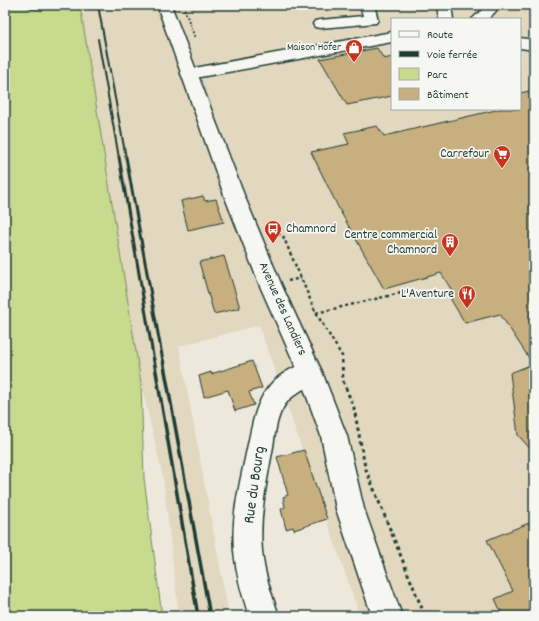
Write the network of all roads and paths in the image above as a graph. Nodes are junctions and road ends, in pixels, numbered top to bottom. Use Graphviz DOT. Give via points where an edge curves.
graph roads {
  1 [pos="164,5"];
  2 [pos="183,5"];
  3 [pos="367,5"];
  4 [pos="444,5"];
  5 [pos="490,5"];
  6 [pos="446,18"];
  7 [pos="482,18"];
  8 [pos="320,24"];
  9 [pos="391,37"];
  10 [pos="521,43"];
  11 [pos="534,45"];
  12 [pos="198,72"];
  13 [pos="265,227"];
  14 [pos="409,291"];
  15 [pos="316,312"];
  16 [pos="310,372"];
  17 [pos="264,616"];
  18 [pos="387,616"];
  19 [pos="424,616"];
  1 -- 12 [label="main road, Avenue des Landiers"];
  2 -- 12 [label="path"];
  3 -- 8 [label="main road" via="371,20"];
  4 -- 6 [label="main road"];
  5 -- 7 [label="main road" via="490,11"];
  9 -- 12 [label="main road"];
  10 -- 11 [label="main road"];
  12 -- 16 [label="main road, Avenue des Landiers" via="234,196"];
  13 -- 15 [label="path" via="283,236"];
  14 -- 15 [label="path"];
  15 -- 19 [label="path" via="342,356 343,381 354,408 365,467"];
  16 -- 17 [label="main road, Rue du Bourg" via="285,387 275,398 265,420 253,483 248,524 248,552"];
  16 -- 18 [label="main road, Avenue des Landiers" via="334,436 350,508"];
}
